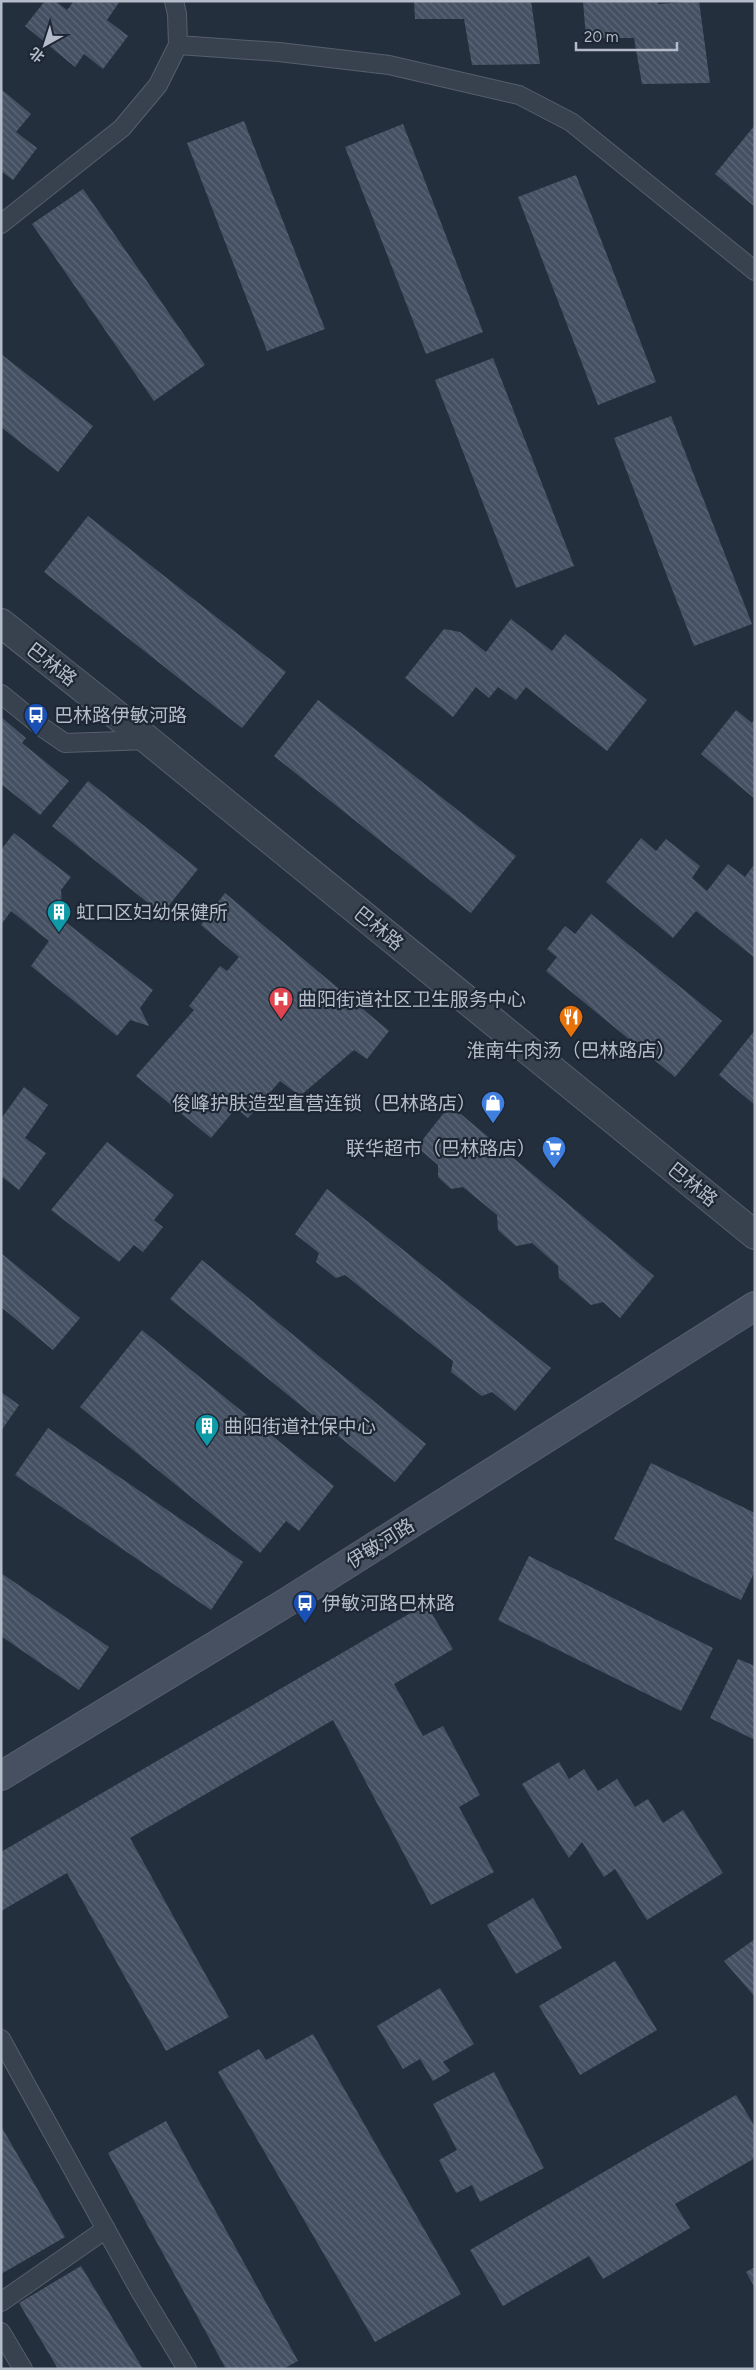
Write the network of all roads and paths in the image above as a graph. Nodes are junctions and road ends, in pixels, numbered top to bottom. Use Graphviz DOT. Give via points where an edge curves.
graph roads {
  1 [pos="174,1"];
  2 [pos="178,45"];
  3 [pos="1,224"];
  4 [pos="755,271"];
  5 [pos="1,623"];
  6 [pos="1,694"];
  7 [pos="148,740"];
  8 [pos="755,1235"];
  9 [pos="755,1306"];
  10 [pos="1,1776"];
  11 [pos="1,2039"];
  12 [pos="106,2229"];
  13 [pos="1,2302"];
  14 [pos="1,2332"];
  15 [pos="23,2369"];
  16 [pos="187,2369"];
  1 -- 2 [label="lane"];
  2 -- 3 [label="lane" via="158,85 122,128"];
  2 -- 4 [label="lane" via="279,52 389,66 519,95 571,122"];
  5 -- 7 [label="street, 巴林路"];
  6 -- 7 [label="lane" via="65,743"];
  7 -- 8 [label="street, 巴林路"];
  9 -- 10 [label="street, 伊敏河路" via="287,1602"];
  11 -- 12 [label="lane"];
  12 -- 13 [label="lane"];
  12 -- 16 [label="lane"];
  14 -- 15 [label="lane"];
}
